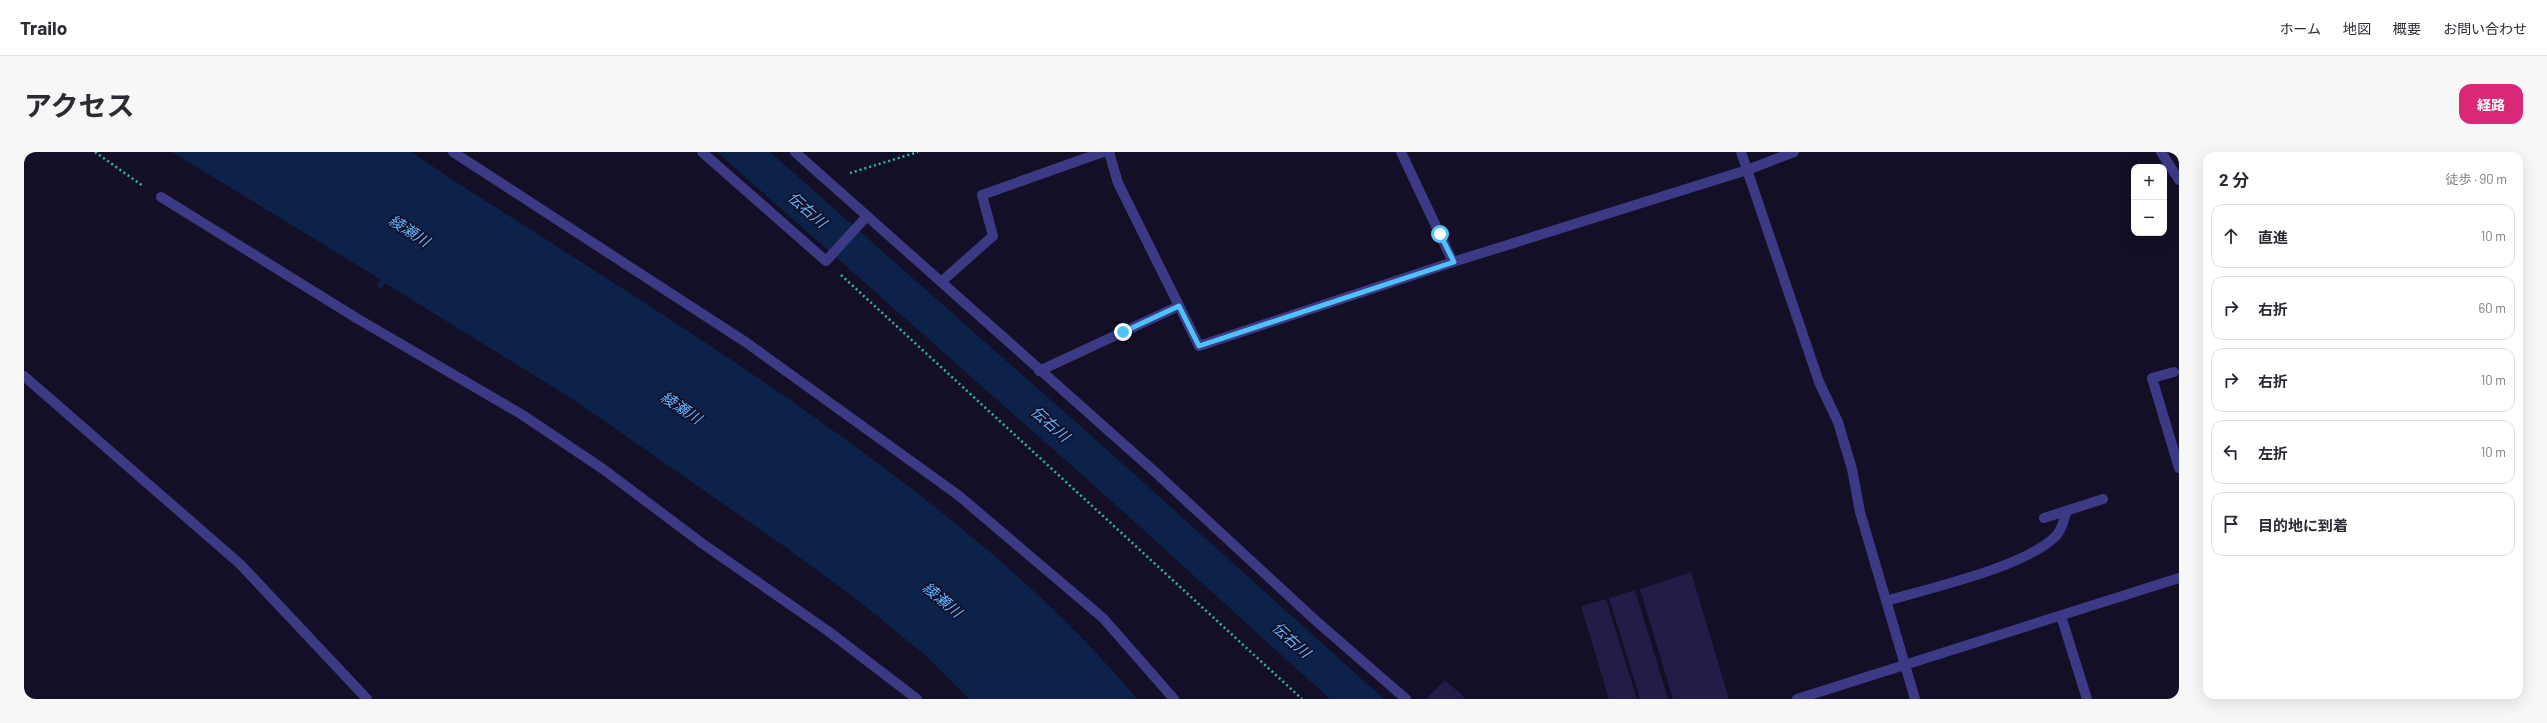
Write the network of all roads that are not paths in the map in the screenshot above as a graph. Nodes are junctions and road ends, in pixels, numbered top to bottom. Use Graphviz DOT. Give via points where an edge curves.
graph roads {
  1 [pos="453,152"];
  2 [pos="702,152"];
  3 [pos="795,152"];
  4 [pos="1103,152"];
  5 [pos="1109,152"];
  6 [pos="1401,152"];
  7 [pos="1741,152"];
  8 [pos="1794,152"];
  9 [pos="2161,152"];
  10 [pos="1747,170"];
  11 [pos="2179,180"];
  12 [pos="162,198"];
  13 [pos="867,216"];
  14 [pos="1454,262"];
  15 [pos="941,282"];
  16 [pos="1179,306"];
  17 [pos="1040,371"];
  18 [pos="2174,372"];
  19 [pos="24,376"];
  20 [pos="2179,468"];
  21 [pos="2103,499"];
  22 [pos="2067,511"];
  23 [pos="2044,518"];
  24 [pos="2179,578"];
  25 [pos="1886,601"];
  26 [pos="2061,616"];
  27 [pos="1904,665"];
  28 [pos="367,699"];
  29 [pos="917,699"];
  30 [pos="1174,699"];
  31 [pos="1406,699"];
  32 [pos="1797,699"];
  33 [pos="1915,699"];
  34 [pos="2087,699"];
  1 -- 30 [label="street" via="747,343 958,495 1103,618"];
  2 -- 13 [label="street" via="826,261"];
  3 -- 13 [label="street"];
  4 -- 15 [label="street" via="982,195 993,236"];
  5 -- 16 [label="street" via="1118,183"];
  6 -- 14 [label="street"];
  7 -- 10 [label="street"];
  8 -- 10 [label="street"];
  9 -- 11 [label="street"];
  10 -- 14 [label="street"];
  10 -- 25 [label="street" via="1819,382 1838,422 1852,469 1860,512"];
  12 -- 29 [label="street" via="358,320 520,414 603,469 703,544 828,631"];
  13 -- 15 [label="street"];
  14 -- 16 [label="street" via="1199,346"];
  15 -- 17 [label="street"];
  16 -- 17 [label="street"];
  17 -- 31 [label="street"];
  18 -- 20 [label="street" via="2152,378"];
  19 -- 28 [label="street" via="240,564"];
  21 -- 22 [label="street"];
  22 -- 23 [label="street"];
  22 -- 25 [label="street" via="2058,535 2040,548 2008,564"];
  24 -- 26 [label="street"];
  25 -- 27 [label="street"];
  26 -- 27 [label="street"];
  26 -- 34 [label="street"];
  27 -- 32 [label="street"];
  27 -- 33 [label="street"];
}
